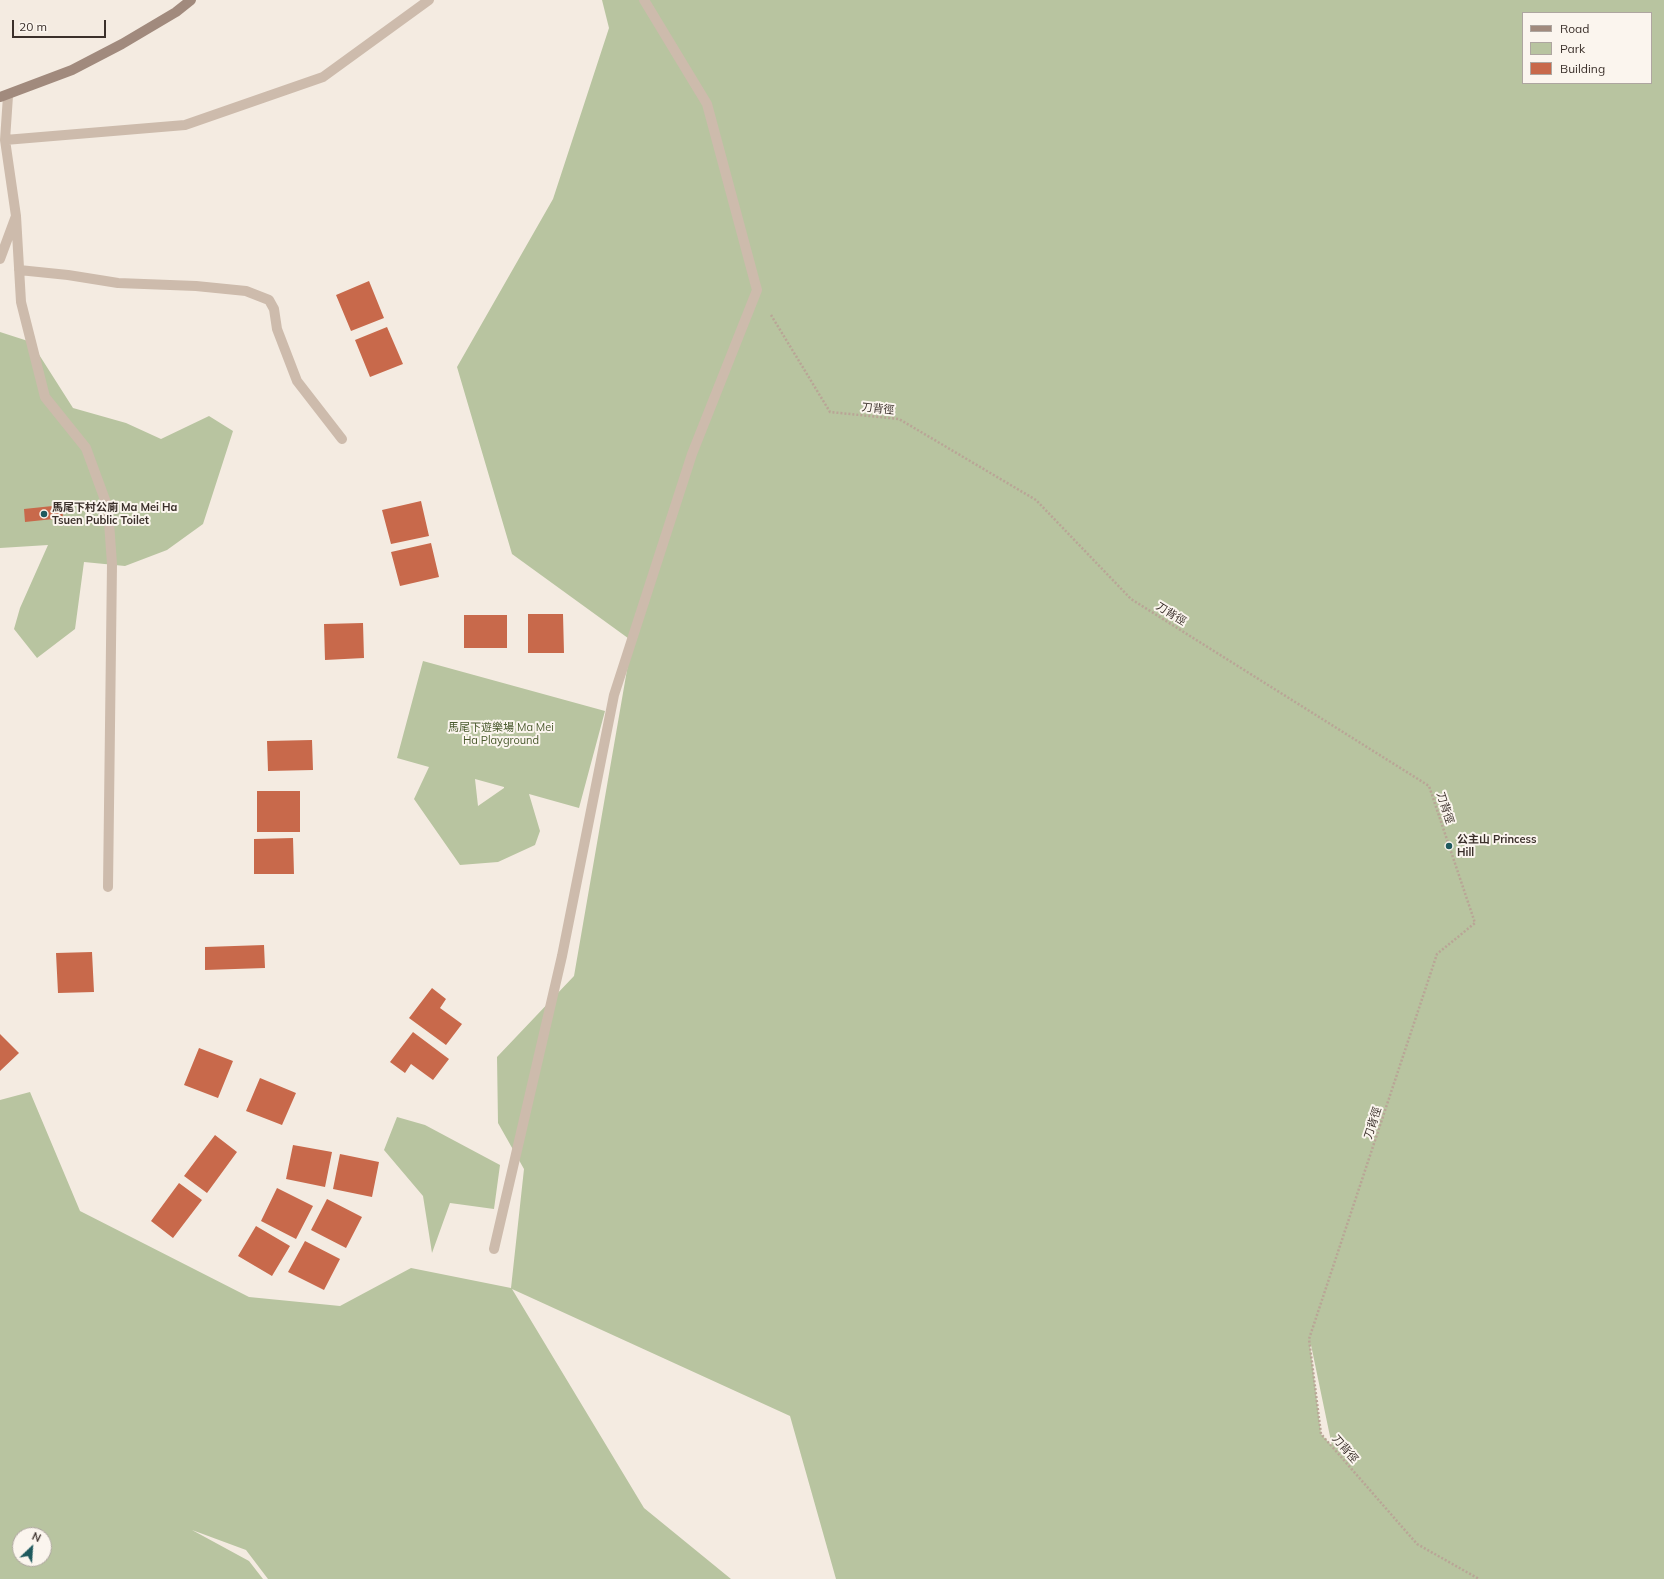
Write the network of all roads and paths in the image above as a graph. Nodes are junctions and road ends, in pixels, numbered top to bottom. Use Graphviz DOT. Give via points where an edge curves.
graph roads {
  1 [pos="191,0"];
  2 [pos="429,0"];
  3 [pos="644,0"];
  4 [pos="4,97"];
  5 [pos="5,140"];
  6 [pos="16,216"];
  7 [pos="0,259"];
  8 [pos="19,270"];
  9 [pos="757,290"];
  10 [pos="342,439"];
  11 [pos="108,887"];
  12 [pos="494,1249"];
  13 [pos="1479,1579"];
  1 -- 4 [label="main road" via="176,12 122,44 72,70"];
  2 -- 5 [label="lane" via="323,77 185,125"];
  3 -- 9 [label="lane" via="707,104"];
  4 -- 5 [label="lane"];
  5 -- 6 [label="lane"];
  6 -- 7 [label="lane"];
  6 -- 8 [label="lane"];
  8 -- 10 [label="lane" via="118,283 246,291 269,300 297,381"];
  8 -- 11 [label="lane" via="21,302 45,397 86,448 108,508 112,564"];
  9 -- 12 [label="lane" via="692,454 614,695 562,956"];
  9 -- 13 [label="path, 刀背徑" via="830,412 899,419 1036,500 1131,599 1429,786 1475,923 1437,954 1309,1339 1321,1434 1416,1544"];
}
